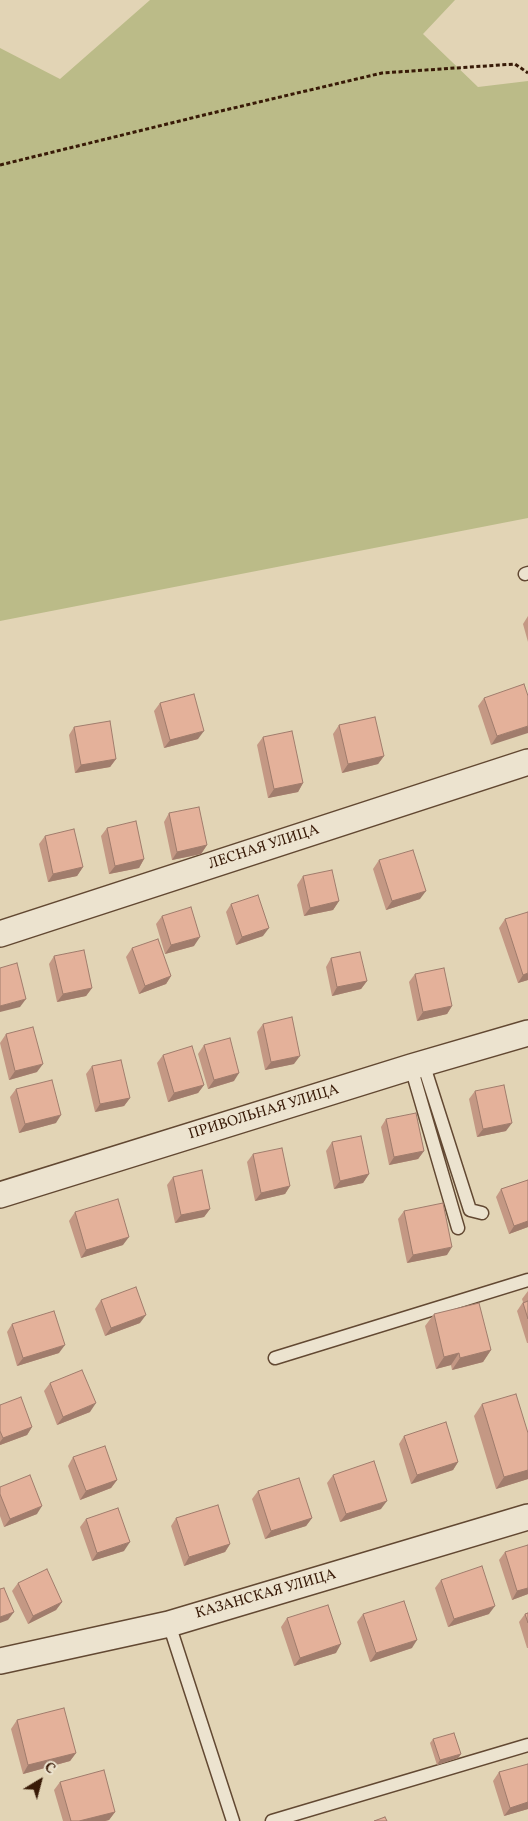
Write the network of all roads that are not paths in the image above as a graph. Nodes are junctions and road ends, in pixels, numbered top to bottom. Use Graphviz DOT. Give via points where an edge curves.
graph roads {
  1 [pos="528,762"];
  2 [pos="0,934"];
  3 [pos="528,1033"];
  4 [pos="417,1065"];
  5 [pos="0,1195"];
  6 [pos="482,1213"];
  7 [pos="458,1228"];
  8 [pos="528,1280"];
  9 [pos="275,1358"];
  10 [pos="528,1517"];
  11 [pos="169,1624"];
  12 [pos="0,1661"];
  13 [pos="528,1745"];
  14 [pos="233,1821"];
  15 [pos="272,1821"];
  1 -- 2 [label="street, ЛЕСНАЯ УЛИЦА"];
  3 -- 4 [label="street, ПРИВОЛЬНАЯ УЛИЦА"];
  4 -- 5 [label="street, ПРИВОЛЬНАЯ УЛИЦА"];
  4 -- 6 [label="lane" via="470,1210"];
  4 -- 7 [label="lane"];
  8 -- 9 [label="lane"];
  10 -- 11 [label="street, КАЗАНСКАЯ УЛИЦА"];
  11 -- 12 [label="street, КАЗАНСКАЯ УЛИЦА"];
  11 -- 14 [label="lane"];
  13 -- 15 [label="lane"];
}
